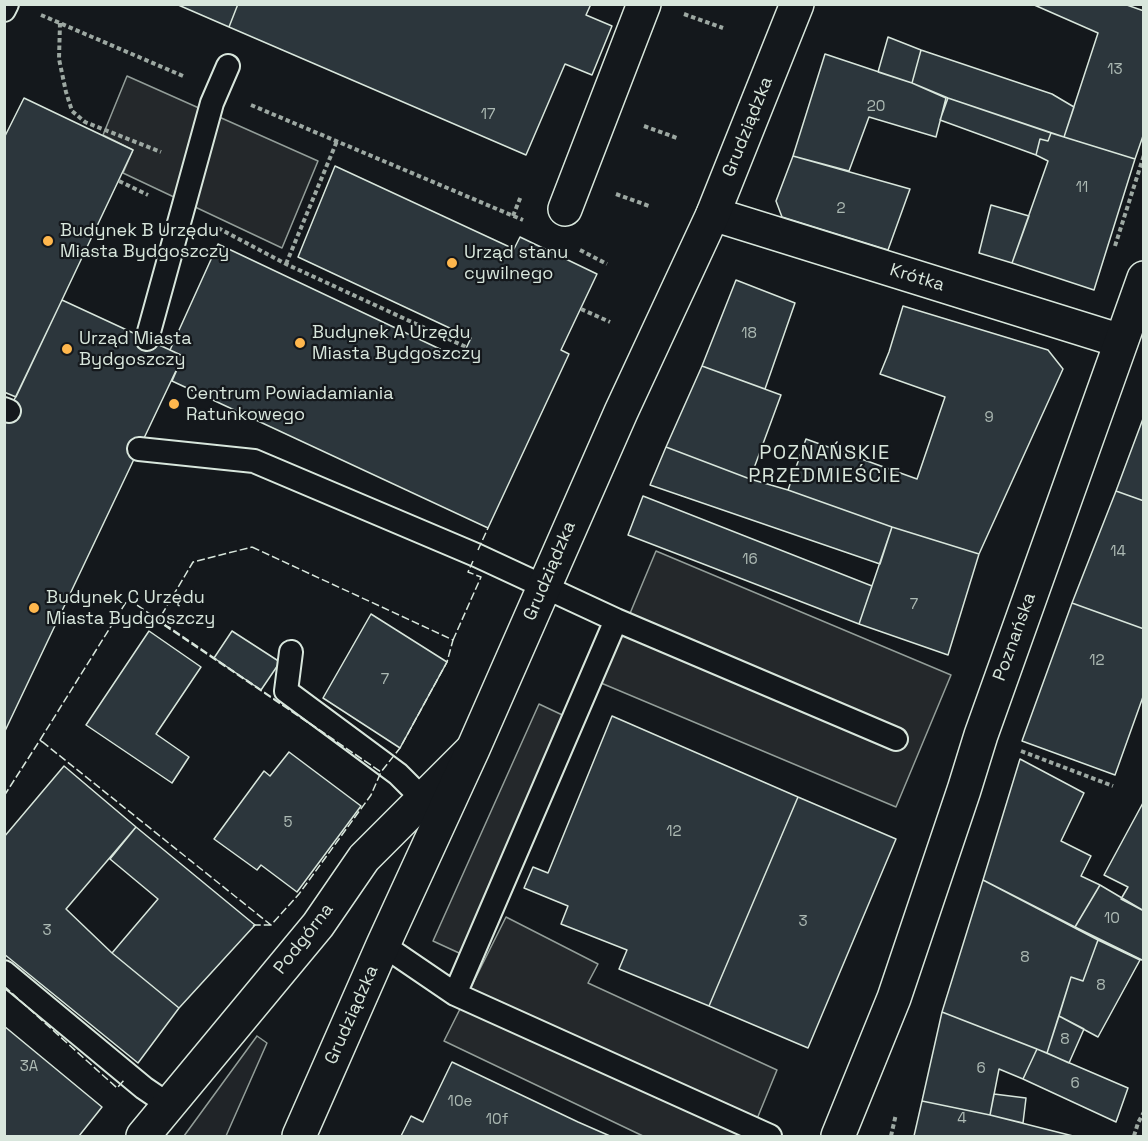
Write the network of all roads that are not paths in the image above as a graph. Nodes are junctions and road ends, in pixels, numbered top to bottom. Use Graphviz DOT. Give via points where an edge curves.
graph roads {
  1 [pos="7,4"];
  2 [pos="645,4"];
  3 [pos="797,4"];
  4 [pos="4,10"];
  5 [pos="228,66"];
  6 [pos="565,209"];
  7 [pos="713,214"];
  8 [pos="1143,278"];
  9 [pos="147,339"];
  10 [pos="1121,341"];
  11 [pos="139,449"];
  12 [pos="544,586"];
  13 [pos="616,620"];
  14 [pos="291,652"];
  15 [pos="896,739"];
  16 [pos="473,749"];
  17 [pos="423,799"];
  18 [pos="383,945"];
  19 [pos="4,972"];
  20 [pos="455,994"];
  21 [pos="169,1105"];
  22 [pos="143,1137"];
  23 [pos="299,1137"];
  24 [pos="770,1137"];
  25 [pos="838,1137"];
  1 -- 4 [label="lane"];
  2 -- 6 [label="main road"];
  3 -- 7 [label="main road, Grudziądzka"];
  5 -- 9 [label="lane" via="212,103"];
  7 -- 10 [label="main road, Krótka"];
  7 -- 12 [label="main road, Grudziądzka"];
  8 -- 10 [label="main road, Poznańska"];
  10 -- 25 [label="main road, Poznańska" via="981,735 894,998"];
  11 -- 12 [label="lane" via="254,461"];
  12 -- 13 [label="lane"];
  12 -- 16 [label="main road, Grudziądzka"];
  13 -- 15 [label="lane"];
  13 -- 20 [label="lane"];
  14 -- 17 [label="lane" via="286,691 398,774"];
  16 -- 17 [label="main road, Podgórna"];
  16 -- 18 [label="main road, Grudziądzka"];
  17 -- 21 [label="main road, Podgórna" via="364,858 318,925"];
  18 -- 20 [label="lane"];
  18 -- 23 [label="main road, Grudziądzka"];
  19 -- 21 [label="lane"];
  20 -- 24 [label="lane"];
  21 -- 22 [label="main road, Podgórna"];
}
